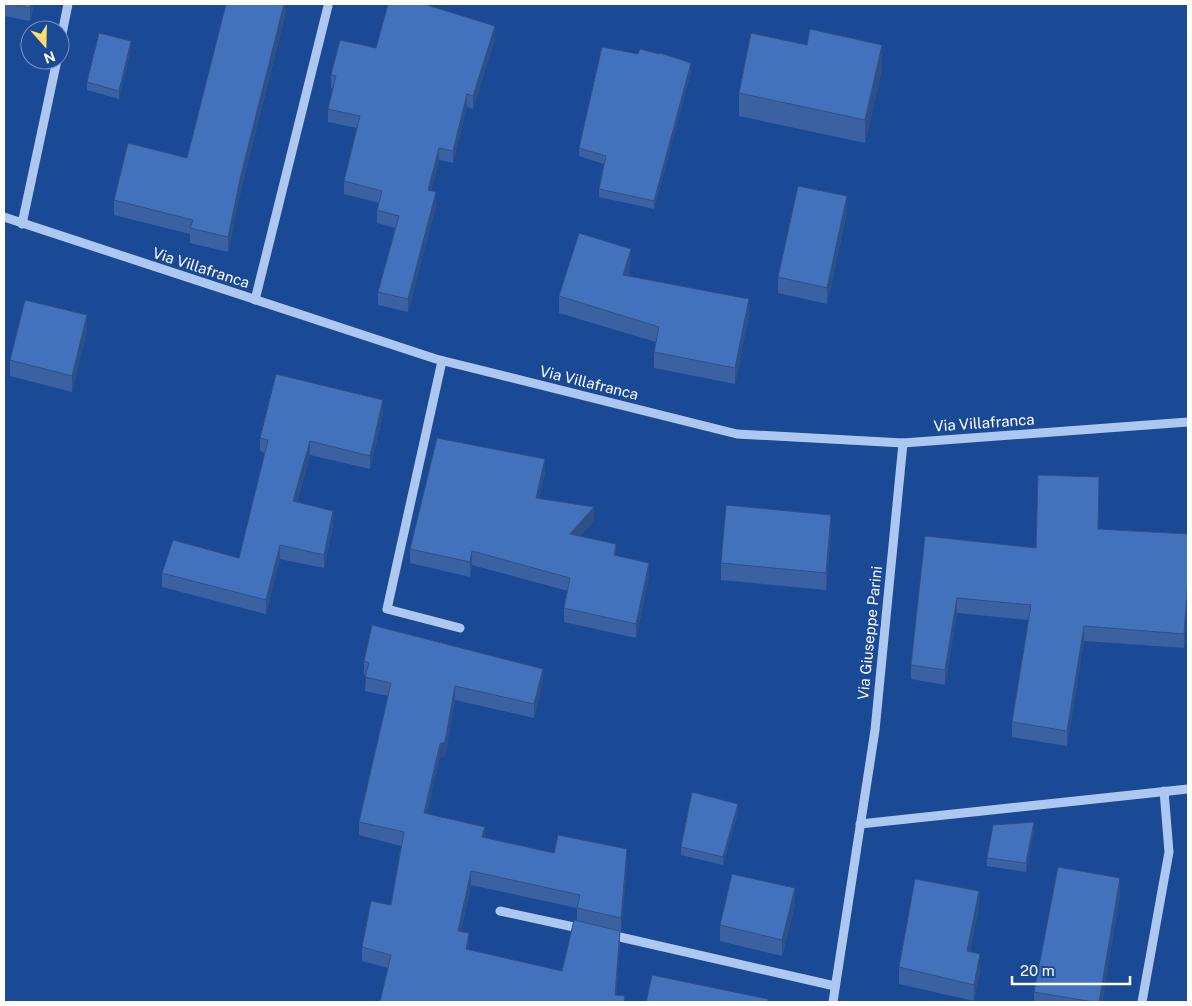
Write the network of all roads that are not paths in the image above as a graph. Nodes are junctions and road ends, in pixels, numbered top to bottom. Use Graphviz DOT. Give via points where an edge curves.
graph roads {
  1 [pos="68,4"];
  2 [pos="328,6"];
  3 [pos="65,20"];
  4 [pos="55,70"];
  5 [pos="4,217"];
  6 [pos="22,224"];
  7 [pos="255,300"];
  8 [pos="442,361"];
  9 [pos="1188,422"];
  10 [pos="903,443"];
  11 [pos="460,628"];
  12 [pos="1188,789"];
  13 [pos="1164,792"];
  14 [pos="860,824"];
  15 [pos="500,910"];
  16 [pos="596,932"];
  17 [pos="606,934"];
  18 [pos="835,986"];
  19 [pos="833,1002"];
  20 [pos="1142,1002"];
  1 -- 3 [label="street"];
  2 -- 7 [label="street"];
  4 -- 6 [label="street"];
  5 -- 6 [label="street, Via Villafranca"];
  6 -- 7 [label="street, Via Villafranca"];
  7 -- 8 [label="street, Via Villafranca"];
  8 -- 10 [label="street, Via Villafranca" via="737,434"];
  8 -- 11 [label="street" via="387,609"];
  9 -- 10 [label="street, Via Villafranca"];
  10 -- 14 [label="street, Via Giuseppe Parini" via="875,730"];
  12 -- 13 [label="street"];
  13 -- 14 [label="street"];
  13 -- 20 [label="street" via="1169,852"];
  14 -- 18 [label="street, Via Giuseppe Parini"];
  15 -- 16 [label="street"];
  17 -- 18 [label="street"];
  18 -- 19 [label="street, Via Giuseppe Parini"];
}
